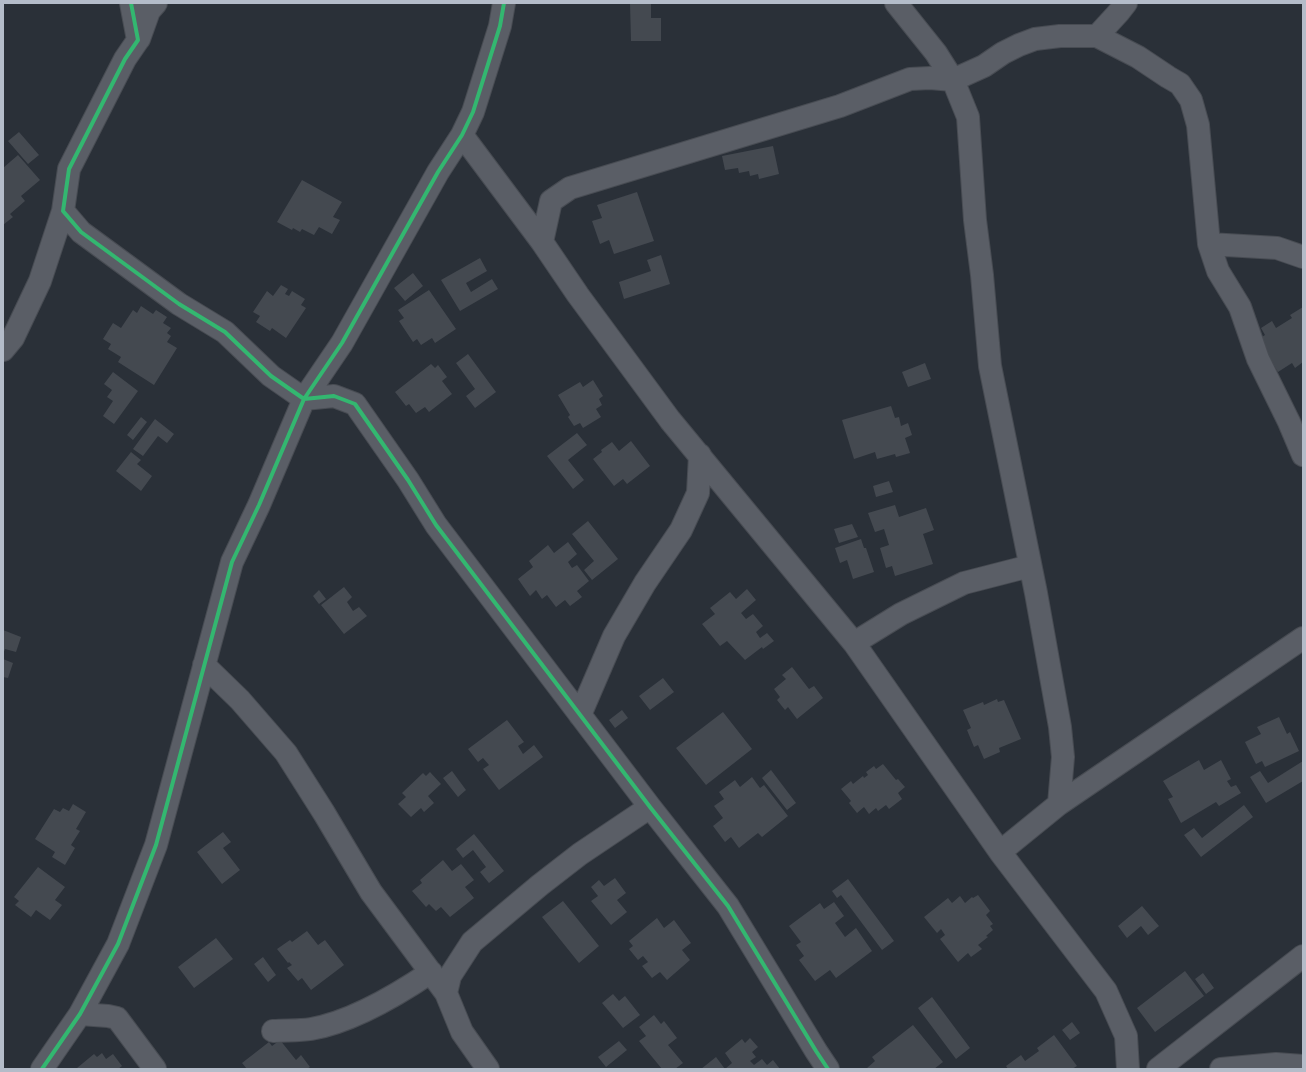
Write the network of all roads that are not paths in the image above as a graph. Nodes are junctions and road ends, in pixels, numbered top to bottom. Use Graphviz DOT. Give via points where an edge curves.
graph roads {
  1 [pos="131,3"];
  2 [pos="156,3"];
  3 [pos="504,3"];
  4 [pos="896,3"];
  5 [pos="1126,3"];
  6 [pos="1097,36"];
  7 [pos="138,40"];
  8 [pos="953,80"];
  9 [pos="462,135"];
  10 [pos="63,211"];
  11 [pos="542,242"];
  12 [pos="1209,244"];
  13 [pos="1303,257"];
  14 [pos="3,350"];
  15 [pos="304,399"];
  16 [pos="1303,454"];
  17 [pos="700,455"];
  18 [pos="1030,566"];
  19 [pos="1303,638"];
  20 [pos="854,643"];
  21 [pos="204,665"];
  22 [pos="580,715"];
  23 [pos="1058,804"];
  24 [pos="650,806"];
  25 [pos="1000,852"];
  26 [pos="1303,956"];
  27 [pos="431,972"];
  28 [pos="446,993"];
  29 [pos="80,1014"];
  30 [pos="274,1031"];
  31 [pos="1294,1067"];
  32 [pos="42,1069"];
  33 [pos="155,1069"];
  34 [pos="488,1069"];
  35 [pos="828,1069"];
  36 [pos="1128,1069"];
  37 [pos="1158,1069"];
  38 [pos="1222,1069"];
  1 -- 7 [label="street"];
  2 -- 7 [label="street" via="149,11"];
  3 -- 9 [label="street" via="500,26 473,112"];
  4 -- 8 [label="street" via="936,53"];
  5 -- 6 [label="street"];
  6 -- 8 [label="street" via="1035,39"];
  6 -- 12 [label="street" via="1138,56 1180,84 1191,100 1198,125"];
  7 -- 10 [label="street" via="125,59 69,169"];
  8 -- 11 [label="street" via="910,79 840,106 570,188 551,201"];
  8 -- 18 [label="street" via="968,117 975,220 990,366"];
  9 -- 11 [label="street"];
  9 -- 15 [label="street" via="438,172 342,343"];
  10 -- 14 [label="street" via="40,281 13,338"];
  10 -- 15 [label="street" via="81,232 179,304 225,332 271,376"];
  11 -- 17 [label="street" via="670,420"];
  12 -- 13 [label="street" via="1277,248"];
  12 -- 16 [label="street" via="1218,271 1240,307 1258,359"];
  15 -- 21 [label="street" via="232,562"];
  15 -- 22 [label="street" via="334,396 355,404 436,525"];
  17 -- 20 [label="street"];
  17 -- 22 [label="street" via="698,493 681,530 644,583 614,636"];
  18 -- 20 [label="street" via="964,583 901,614"];
  18 -- 23 [label="street" via="1060,727 1062,757"];
  19 -- 23 [label="street"];
  20 -- 25 [label="street"];
  21 -- 27 [label="street" via="240,700 286,753 370,892"];
  21 -- 29 [label="street" via="156,845 118,944"];
  22 -- 24 [label="street"];
  23 -- 25 [label="street"];
  24 -- 28 [label="street" via="540,884 472,942 450,976"];
  24 -- 35 [label="street" via="728,906"];
  25 -- 36 [label="street" via="1106,991 1126,1036"];
  26 -- 37 [label="street"];
  27 -- 28 [label="street"];
  27 -- 30 [label="street" via="377,1004 344,1019 311,1029"];
  28 -- 34 [label="street" via="462,1032"];
  29 -- 32 [label="street"];
  29 -- 33 [label="street" via="117,1018"];
  31 -- 38 [label="street" via="1276,1064"];
}
